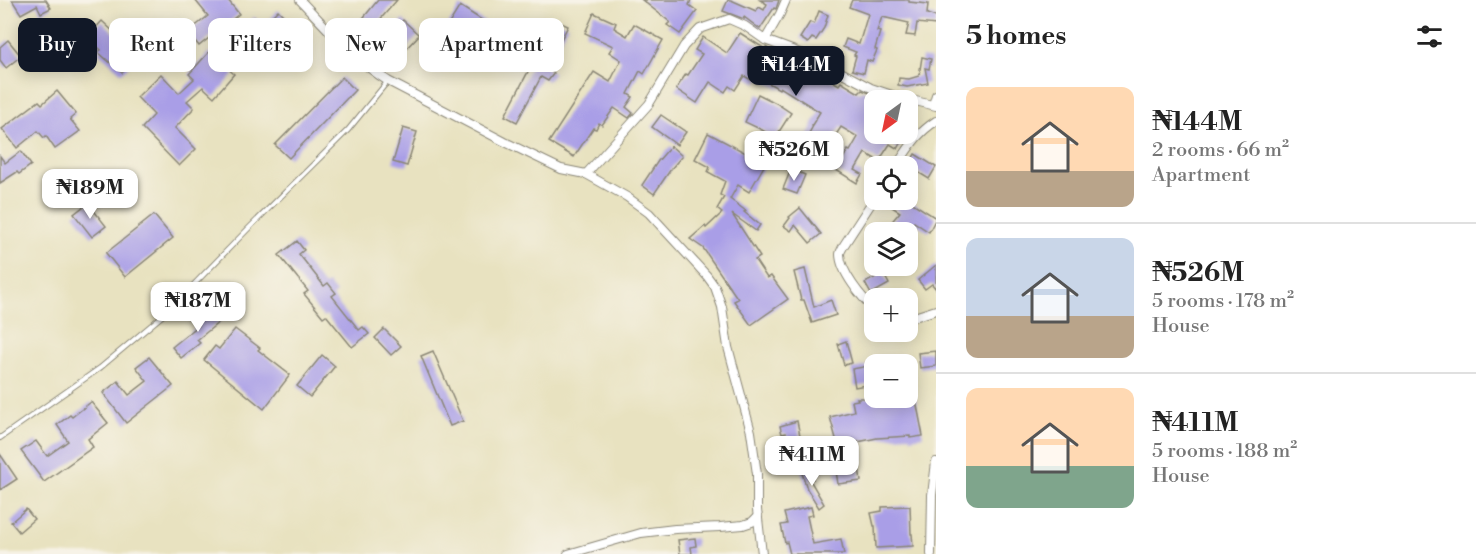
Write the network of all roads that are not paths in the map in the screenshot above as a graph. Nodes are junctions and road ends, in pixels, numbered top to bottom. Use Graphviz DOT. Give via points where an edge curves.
graph roads {
  1 [pos="300,0"];
  2 [pos="786,0"];
  3 [pos="765,40"];
  4 [pos="388,81"];
  5 [pos="936,95"];
  6 [pos="934,106"];
  7 [pos="936,121"];
  8 [pos="903,156"];
  9 [pos="586,174"];
  10 [pos="867,210"];
  11 [pos="864,299"];
  12 [pos="936,310"];
  13 [pos="918,316"];
  14 [pos="0,438"];
  15 [pos="936,462"];
  16 [pos="758,516"];
  17 [pos="568,554"];
  18 [pos="762,554"];
  19 [pos="931,554"];
  1 -- 4 [label="street" via="354,56"];
  2 -- 3 [label="street"];
  3 -- 6 [label="street" via="816,59 870,88"];
  3 -- 9 [label="street" via="729,19 700,29 684,46 649,104"];
  4 -- 9 [label="street" via="561,169"];
  4 -- 14 [label="lane" via="348,130 168,311 100,368"];
  5 -- 6 [label="street"];
  7 -- 8 [label="street" via="915,138"];
  9 -- 16 [label="street" via="649,213 715,288 752,432"];
  10 -- 11 [label="street" via="840,254 847,275"];
  12 -- 13 [label="street"];
  15 -- 19 [label="street"];
  16 -- 17 [label="street" via="743,525 641,533"];
  16 -- 18 [label="street"];
}
